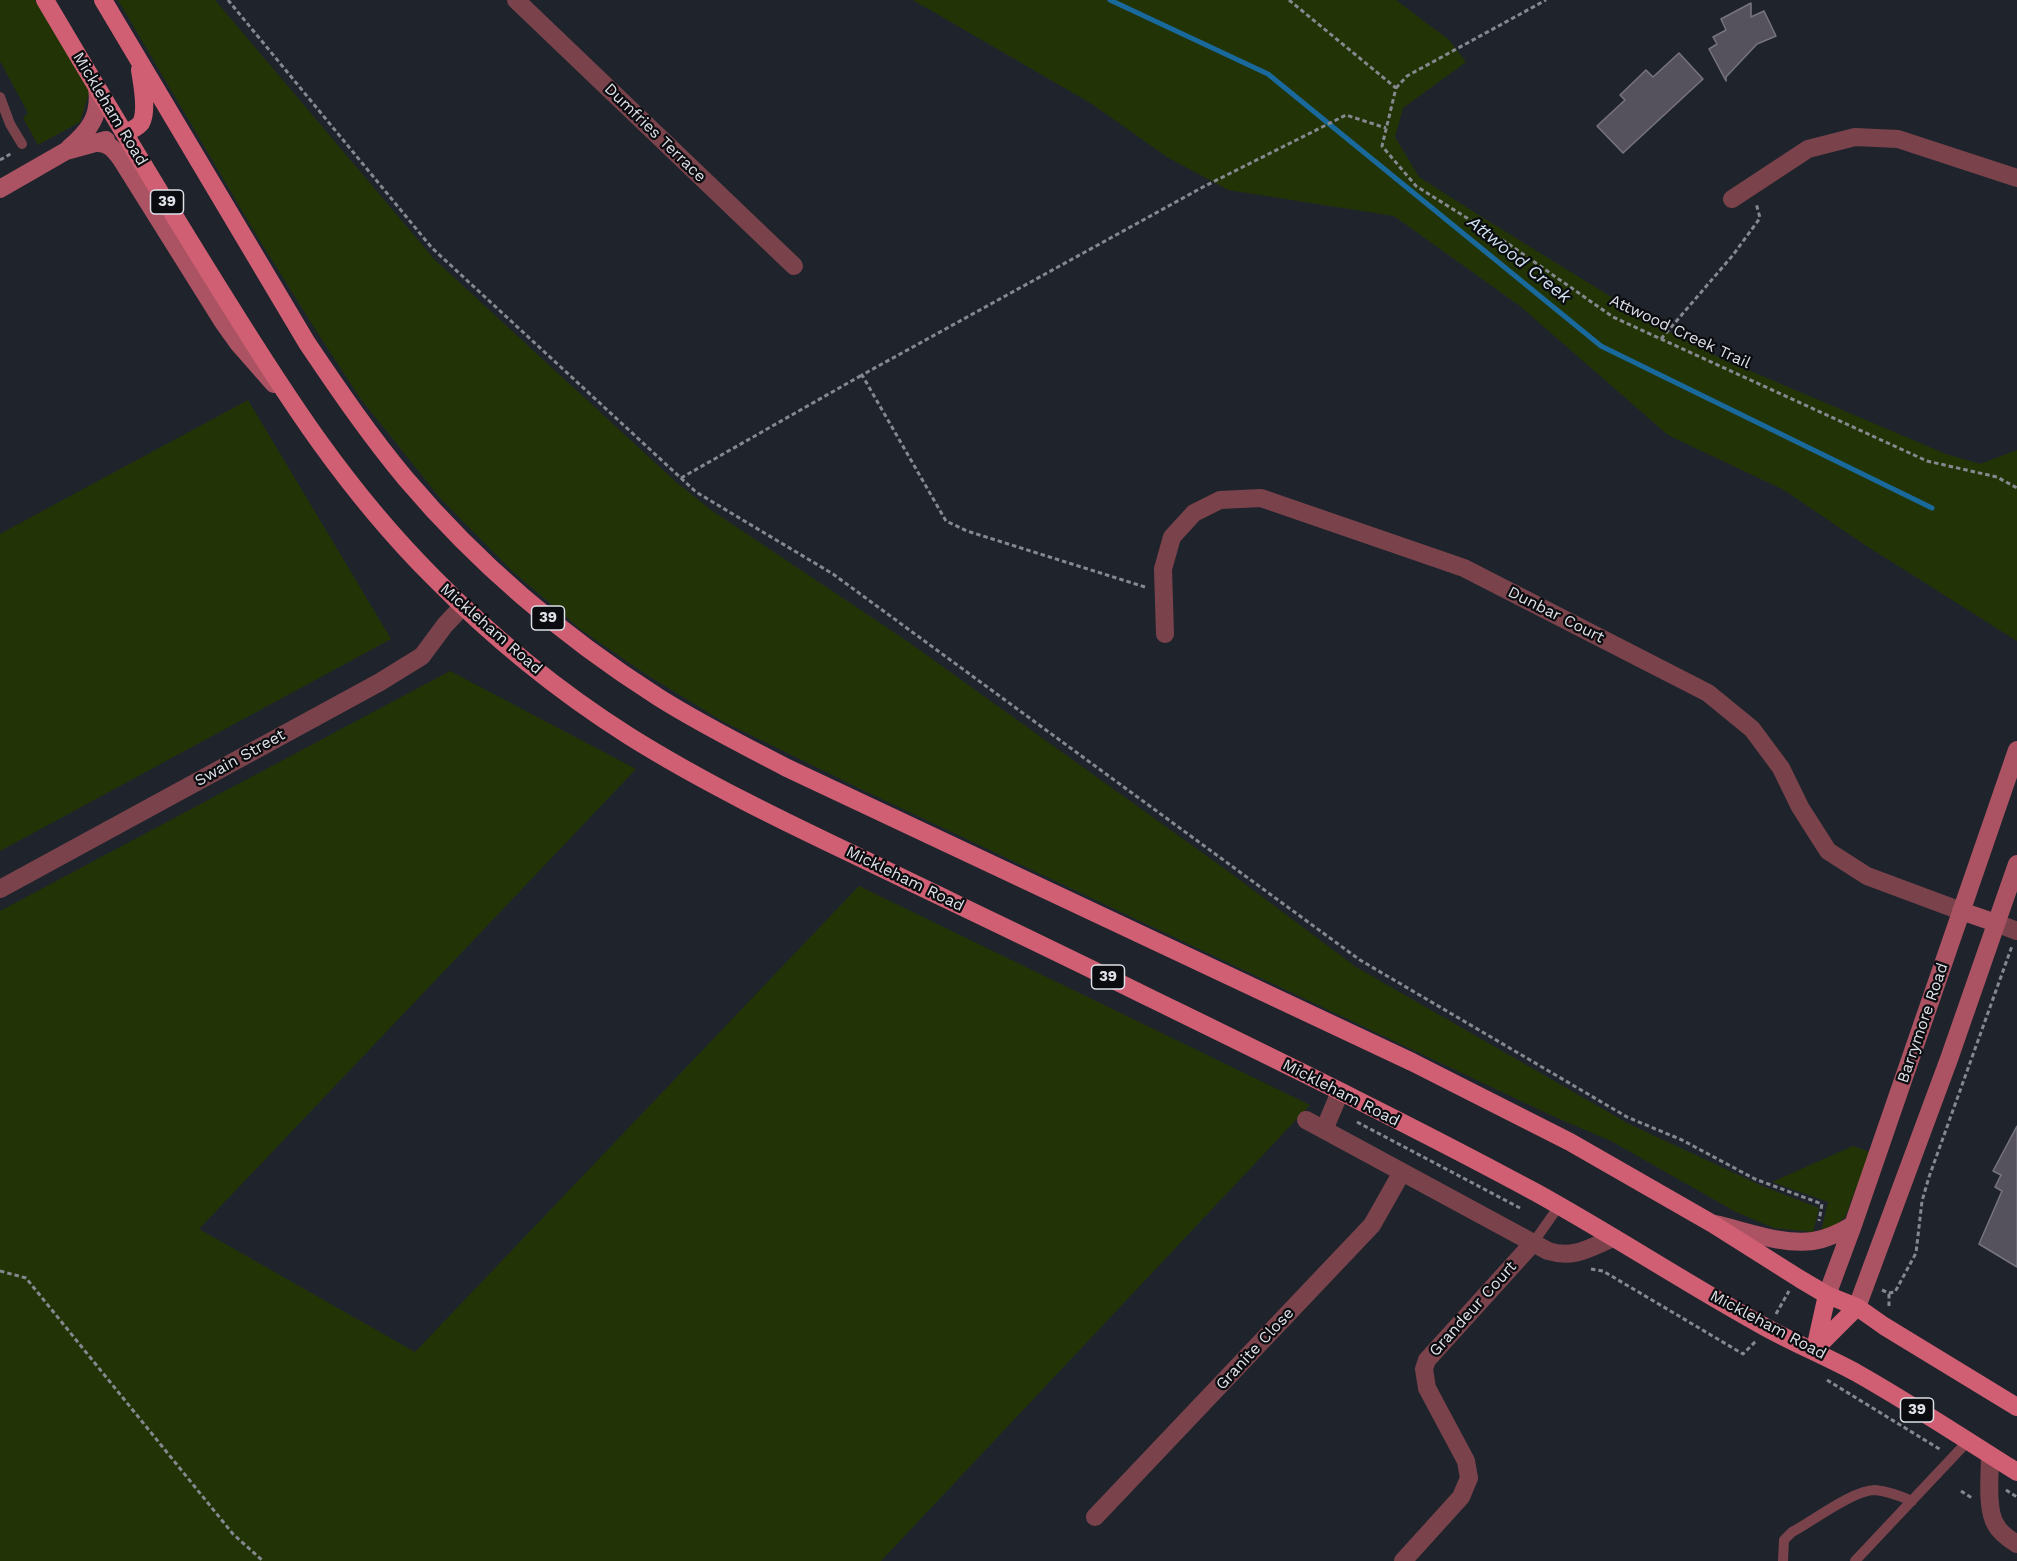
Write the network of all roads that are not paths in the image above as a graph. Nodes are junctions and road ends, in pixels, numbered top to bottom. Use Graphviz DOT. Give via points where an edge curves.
graph roads {
  1 [pos="45,0"];
  2 [pos="103,0"];
  3 [pos="516,0"];
  4 [pos="138,59"];
  5 [pos="97,88"];
  6 [pos="0,97"];
  7 [pos="125,134"];
  8 [pos="95,143"];
  9 [pos="22,144"];
  10 [pos="66,152"];
  11 [pos="2017,178"];
  12 [pos="0,189"];
  13 [pos="1732,199"];
  14 [pos="794,266"];
  15 [pos="291,403"];
  16 [pos="463,606"];
  17 [pos="1165,634"];
  18 [pos="2017,750"];
  19 [pos="2017,864"];
  20 [pos="0,889"];
  21 [pos="1961,911"];
  22 [pos="1996,923"];
  23 [pos="2015,938"];
  24 [pos="1340,1092"];
  25 [pos="1306,1120"];
  26 [pos="1324,1130"];
  27 [pos="1402,1172"];
  28 [pos="1559,1206"];
  29 [pos="1713,1224"];
  30 [pos="1853,1225"];
  31 [pos="1613,1238"];
  32 [pos="1533,1243"];
  33 [pos="1827,1295"];
  34 [pos="1857,1307"];
  35 [pos="1814,1350"];
  36 [pos="2017,1407"];
  37 [pos="1968,1441"];
  38 [pos="1990,1455"];
  39 [pos="2017,1472"];
  40 [pos="1912,1501"];
  41 [pos="1095,1517"];
  42 [pos="2017,1544"];
  43 [pos="1403,1561"];
  44 [pos="1783,1561"];
  45 [pos="1855,1561"];
  1 -- 5 [label="main road, Mickleham Road / 39"];
  2 -- 4 [label="main road, 39"];
  3 -- 14 [label="street, Dumfries Terrace"];
  4 -- 7 [label="main road" via="144,95 142,119"];
  4 -- 29 [label="main road, 39" via="307,343 377,442 443,520 496,573 605,661 696,721 785,767 1412,1062 1570,1142"];
  5 -- 7 [label="main road, Mickleham Road / 39"];
  5 -- 10 [label="street" via="90,128"];
  6 -- 9 [label="lane"];
  7 -- 8 [label="street"];
  7 -- 15 [label="main road, Mickleham Road / 39"];
  8 -- 10 [label="street"];
  8 -- 15 [label="street" via="109,145 122,159 223,322"];
  10 -- 12 [label="street"];
  11 -- 13 [label="street" via="1898,139 1855,137 1808,149"];
  15 -- 16 [label="main road, Mickleham Road / 39" via="362,500"];
  16 -- 20 [label="street, Swain Street" via="422,656 380,682"];
  16 -- 24 [label="main road, Mickleham Road / 39" via="582,705 685,769"];
  17 -- 21 [label="street, Dunbar Court" via="1163,569 1172,537 1194,513 1220,500 1261,498 1464,568 1708,693 1752,729 1781,768 1828,850 1867,876"];
  18 -- 21 [label="street, Barrymore Road"];
  19 -- 22 [label="street"];
  21 -- 22 [label="street"];
  21 -- 30 [label="street, Barrymore Road"];
  22 -- 23 [label="street"];
  22 -- 34 [label="street"];
  24 -- 26 [label="street"];
  24 -- 28 [label="main road, Mickleham Road / 39"];
  25 -- 26 [label="street"];
  26 -- 27 [label="street"];
  27 -- 32 [label="street"];
  27 -- 41 [label="street, Granite Close" via="1372,1225"];
  28 -- 31 [label="main road, Mickleham Road / 39"];
  28 -- 32 [label="lane"];
  29 -- 30 [label="street" via="1775,1238 1816,1241"];
  29 -- 33 [label="main road, 39"];
  30 -- 33 [label="street, Barrymore Road"];
  31 -- 32 [label="street" via="1563,1256"];
  31 -- 35 [label="main road, Mickleham Road / 39" via="1767,1328"];
  32 -- 43 [label="street, Grandeur Court" via="1427,1360 1427,1388 1466,1461 1469,1478 1461,1497"];
  33 -- 34 [label="main road, 39"];
  33 -- 35 [label="main road"];
  34 -- 35 [label="main road"];
  34 -- 36 [label="main road, 39"];
  35 -- 37 [label="main road, Mickleham Road / 39"];
  37 -- 38 [label="main road, Mickleham Road / 39"];
  37 -- 40 [label="lane"];
  38 -- 39 [label="main road, Mickleham Road / 39"];
  38 -- 42 [label="street" via="1991,1516 1996,1527"];
  40 -- 44 [label="lane" via="1875,1490 1856,1495 1792,1532 1784,1540"];
  40 -- 45 [label="lane"];
}
